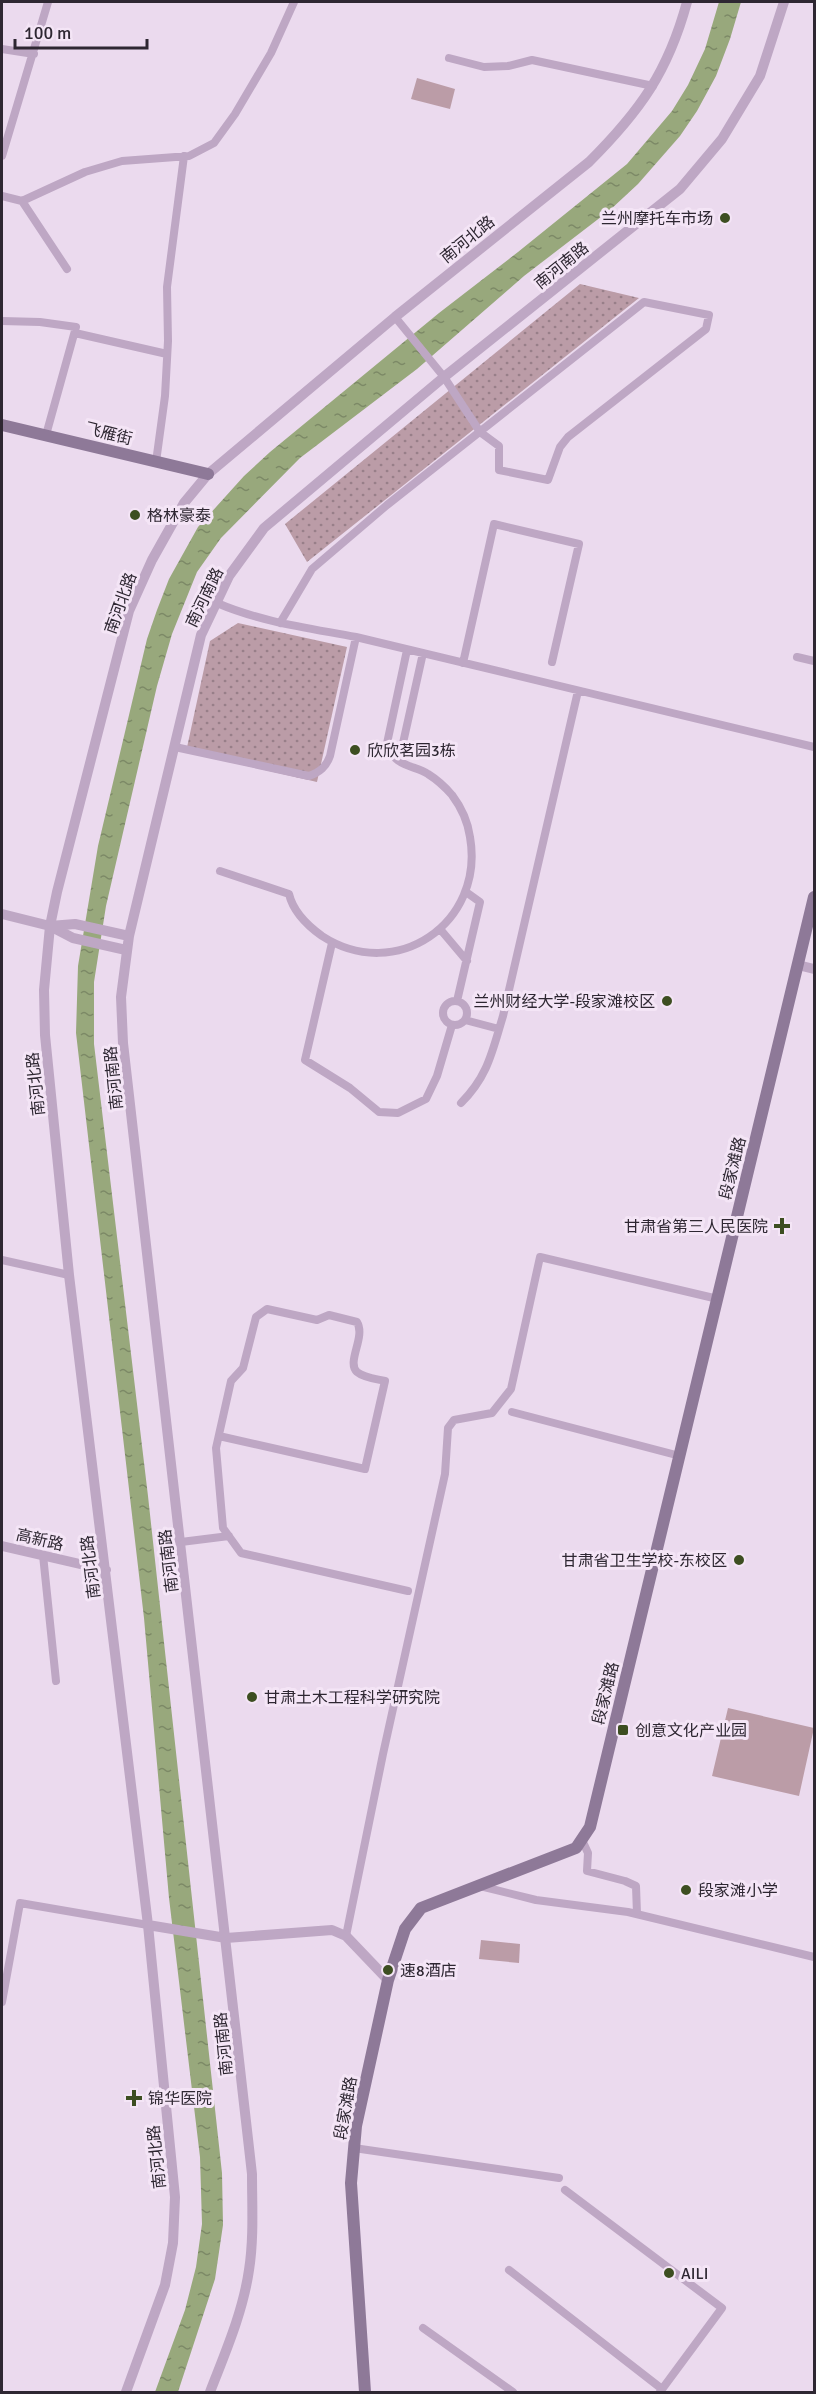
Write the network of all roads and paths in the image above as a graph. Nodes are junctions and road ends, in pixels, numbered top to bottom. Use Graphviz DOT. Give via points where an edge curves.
graph roads {
  1 [pos="48,2"];
  2 [pos="294,2"];
  3 [pos="687,2"];
  4 [pos="784,2"];
  5 [pos="2,49"];
  6 [pos="34,54"];
  7 [pos="449,58"];
  8 [pos="652,86"];
  9 [pos="2,156"];
  10 [pos="184,156"];
  11 [pos="2,196"];
  12 [pos="22,201"];
  13 [pos="67,269"];
  14 [pos="395,317"];
  15 [pos="2,321"];
  16 [pos="75,333"];
  17 [pos="167,354"];
  18 [pos="444,378"];
  19 [pos="2,425"];
  20 [pos="480,432"];
  21 [pos="46,435"];
  22 [pos="156,462"];
  23 [pos="208,474"];
  24 [pos="217,603"];
  25 [pos="280,623"];
  26 [pos="356,637"];
  27 [pos="407,650"];
  28 [pos="423,653"];
  29 [pos="797,657"];
  30 [pos="814,661"];
  31 [pos="552,662"];
  32 [pos="463,663"];
  33 [pos="578,691"];
  34 [pos="175,747"];
  35 [pos="814,747"];
  36 [pos="399,761"];
  37 [pos="220,871"];
  38 [pos="466,892"];
  39 [pos="814,897"];
  40 [pos="2,914"];
  41 [pos="50,926"];
  42 [pos="440,928"];
  43 [pos="129,936"];
  44 [pos="332,943"];
  45 [pos="126,950"];
  46 [pos="467,961"];
  47 [pos="798,965"];
  48 [pos="814,969"];
  49 [pos="458,1001"];
  50 [pos="465,1020"];
  51 [pos="452,1025"];
  52 [pos="499,1029"];
  53 [pos="460,1103"];
  54 [pos="2,1260"];
  55 [pos="69,1275"];
  56 [pos="718,1299"];
  57 [pos="513,1412"];
  58 [pos="219,1436"];
  59 [pos="680,1456"];
  60 [pos="229,1536"];
  61 [pos="181,1542"];
  62 [pos="2,1546"];
  63 [pos="43,1555"];
  64 [pos="106,1570"];
  65 [pos="408,1591"];
  66 [pos="56,1681"];
  67 [pos="582,1840"];
  68 [pos="480,1886"];
  69 [pos="637,1914"];
  70 [pos="148,1925"];
  71 [pos="346,1936"];
  72 [pos="226,1938"];
  73 [pos="814,1958"];
  74 [pos="388,1980"];
  75 [pos="2,2002"];
  76 [pos="354,2148"];
  77 [pos="559,2178"];
  78 [pos="565,2190"];
  79 [pos="509,2270"];
  80 [pos="423,2328"];
  81 [pos="661,2391"];
  82 [pos="126,2392"];
  83 [pos="210,2392"];
  84 [pos="365,2392"];
  85 [pos="513,2392"];
  1 -- 6 [label="street"];
  2 -- 10 [label="street" via="271,54 235,114 214,143"];
  3 -- 8 [label="street, 南河北路" via="675,40"];
  4 -- 18 [label="street, 南河南路" via="760,76 722,139 680,189"];
  5 -- 6 [label="street"];
  6 -- 9 [label="street"];
  7 -- 8 [label="street" via="484,67 532,60"];
  8 -- 14 [label="street, 南河北路" via="638,109 589,162"];
  10 -- 12 [label="street" via="103,166"];
  10 -- 17 [label="street" via="167,287"];
  11 -- 12 [label="street"];
  12 -- 13 [label="street"];
  14 -- 18 [label="street"];
  14 -- 23 [label="street, 南河北路"];
  15 -- 16 [label="street" via="76,327"];
  16 -- 17 [label="street"];
  16 -- 21 [label="street"];
  17 -- 22 [label="street"];
  18 -- 20 [label="street"];
  18 -- 24 [label="street, 南河南路" via="264,528 229,576"];
  19 -- 21 [label="main road, 飞雁街"];
  20 -- 20 [label="street" via="644,302 708,315 706,329 568,437 560,447 548,480 499,470 499,446"];
  20 -- 25 [label="street" via="312,569"];
  21 -- 22 [label="main road, 飞雁街"];
  22 -- 23 [label="main road, 飞雁街"];
  23 -- 41 [label="street, 南河北路" via="184,503 129,611"];
  24 -- 25 [label="street"];
  24 -- 34 [label="street, 南河南路" via="201,635"];
  25 -- 26 [label="street"];
  26 -- 27 [label="street"];
  26 -- 34 [label="street" via="328,763 316,774 309,776"];
  27 -- 28 [label="street"];
  27 -- 36 [label="street" via="386,748"];
  28 -- 32 [label="street"];
  28 -- 36 [label="street"];
  29 -- 30 [label="street"];
  31 -- 32 [label="street" via="579,544 494,524"];
  32 -- 33 [label="street"];
  33 -- 35 [label="street"];
  33 -- 52 [label="street"];
  34 -- 43 [label="street, 南河南路"];
  36 -- 38 [label="street" via="428,774 444,788 468,824 473,856"];
  37 -- 44 [label="street" via="289,894 291,903 310,928"];
  38 -- 42 [label="street" via="453,916"];
  38 -- 46 [label="street" via="480,902"];
  39 -- 47 [label="main road, 段家滩路"];
  40 -- 41 [label="street"];
  41 -- 43 [label="street" via="75,924"];
  41 -- 45 [label="street" via="73,938"];
  41 -- 55 [label="street, 南河北路" via="44,990 45,1035"];
  42 -- 44 [label="street" via="430,938 400,951 368,954"];
  42 -- 46 [label="street"];
  43 -- 45 [label="street, 南河南路"];
  44 -- 51 [label="street" via="305,1060 350,1088 370,1107 388,1114 398,1113 426,1099"];
  45 -- 61 [label="street, 南河南路" via="121,997 123,1043"];
  46 -- 49 [label="street"];
  47 -- 48 [label="street"];
  47 -- 56 [label="main road, 段家滩路"];
  49 -- 50 [label="street" via="466,1009"];
  49 -- 51 [label="street" via="450,1002 443,1010 445,1021"];
  50 -- 51 [label="street"];
  50 -- 52 [label="street"];
  52 -- 53 [label="street" via="488,1068"];
  54 -- 55 [label="street"];
  55 -- 64 [label="street, 南河北路"];
  56 -- 59 [label="main road, 段家滩路"];
  56 -- 71 [label="street" via="540,1257 511,1389 492,1413 454,1420 448,1428 445,1474"];
  57 -- 59 [label="street"];
  58 -- 58 [label="street" via="231,1381 243,1368 258,1313 271,1309 317,1320 329,1315 357,1322 361,1332 353,1363 355,1370 385,1381 365,1469"];
  58 -- 60 [label="street" via="216,1448 223,1528"];
  59 -- 67 [label="main road, 段家滩路" via="590,1827"];
  60 -- 61 [label="street"];
  60 -- 65 [label="street" via="241,1553"];
  61 -- 72 [label="street, 南河南路"];
  62 -- 63 [label="street, 高新路"];
  63 -- 64 [label="street, 高新路"];
  63 -- 66 [label="street"];
  64 -- 70 [label="street, 南河北路"];
  67 -- 68 [label="main road, 段家滩路" via="576,1848"];
  67 -- 69 [label="street" via="588,1853 587,1871 636,1886"];
  68 -- 69 [label="street" via="536,1900"];
  68 -- 74 [label="main road, 段家滩路" via="421,1908 405,1929"];
  69 -- 73 [label="street"];
  70 -- 72 [label="street"];
  70 -- 75 [label="street" via="20,1903"];
  70 -- 82 [label="street, 南河北路" via="175,2197 173,2243 165,2285"];
  71 -- 72 [label="street" via="332,1930 313,1930"];
  71 -- 74 [label="street"];
  72 -- 83 [label="street, 南河南路" via="252,2174 252,2239 238,2318"];
  74 -- 76 [label="main road, 段家滩路"];
  76 -- 77 [label="street"];
  76 -- 84 [label="main road, 段家滩路" via="351,2183"];
  78 -- 81 [label="street" via="722,2308"];
  79 -- 81 [label="street"];
  80 -- 85 [label="street"];
}
